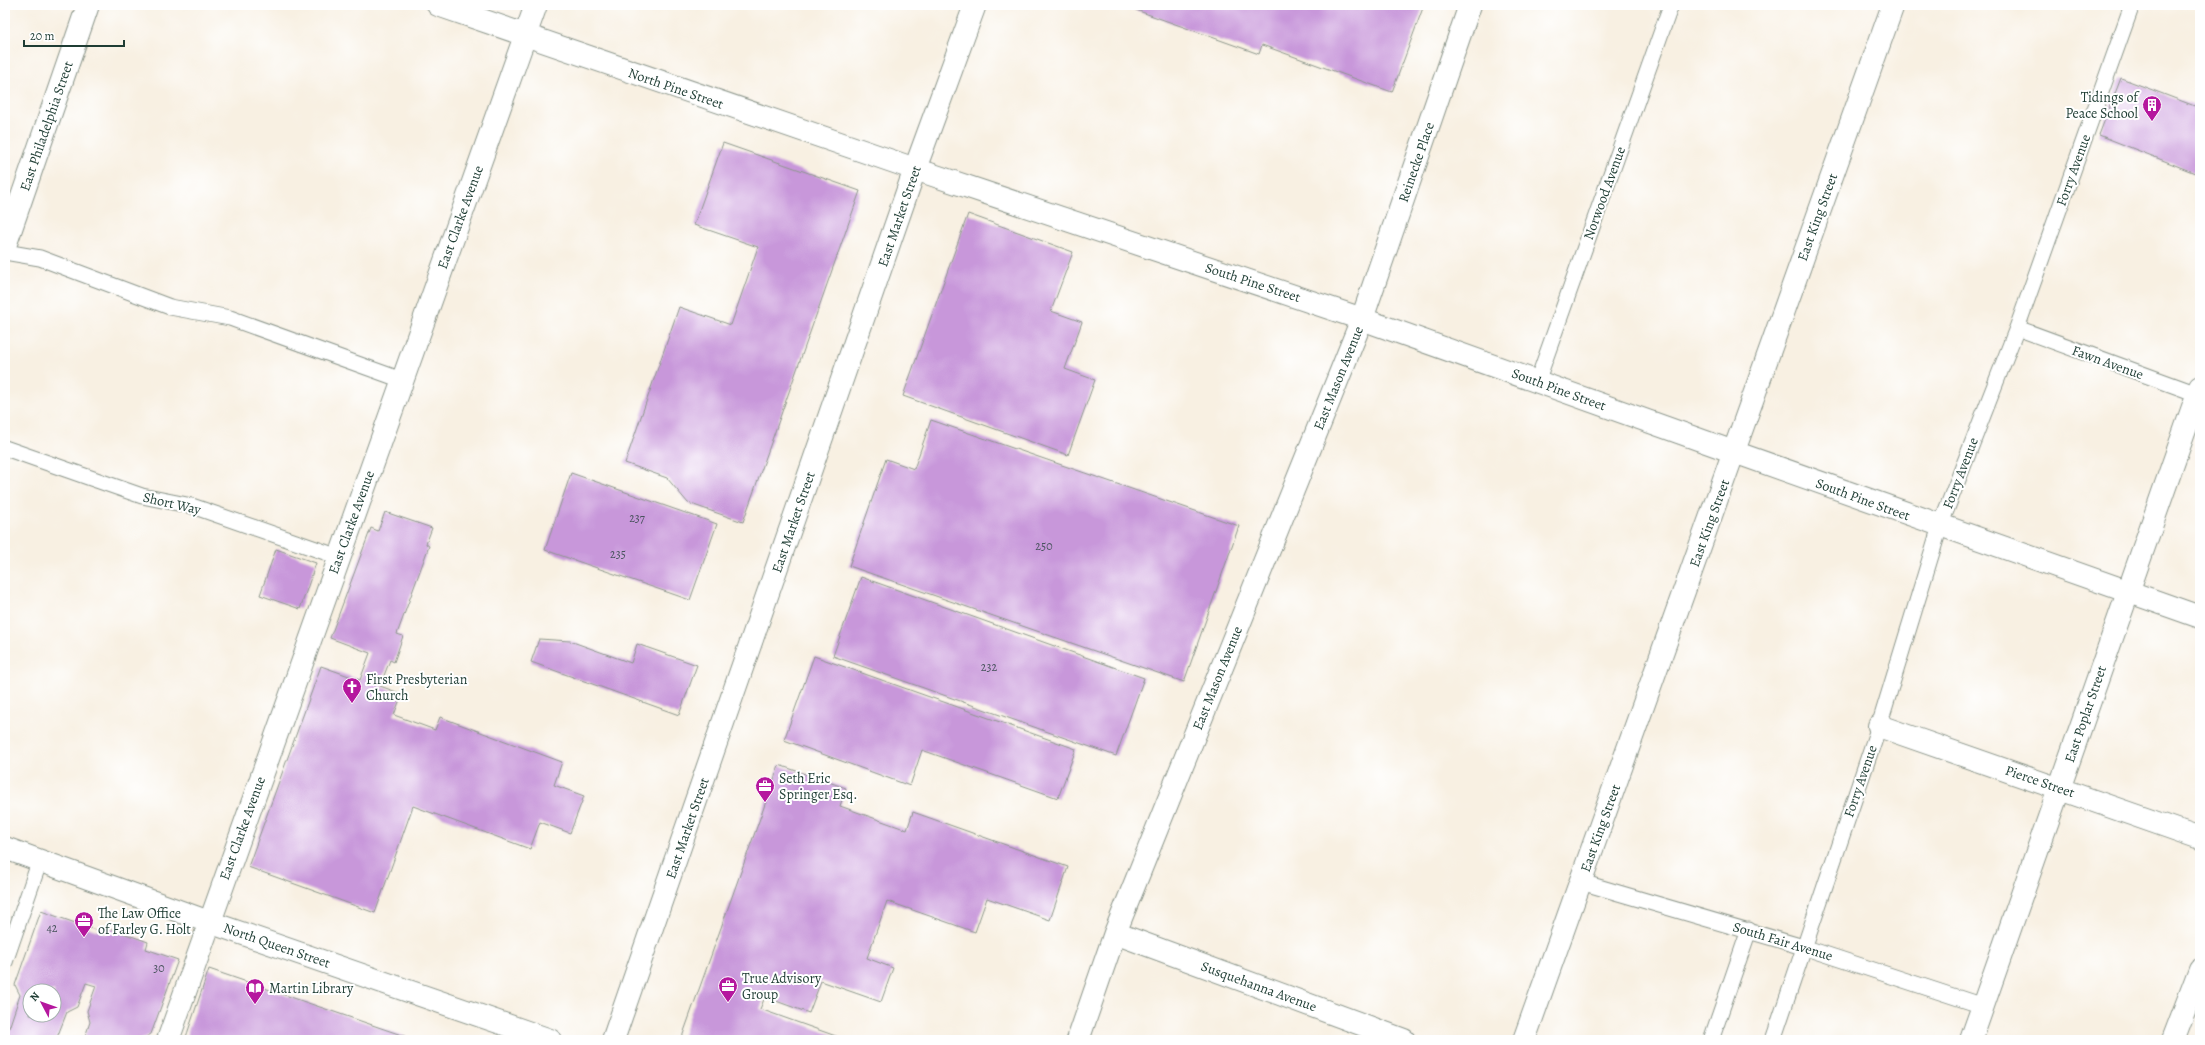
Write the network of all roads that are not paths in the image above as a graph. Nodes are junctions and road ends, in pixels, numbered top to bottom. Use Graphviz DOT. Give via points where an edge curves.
graph roads {
  1 [pos="88,5"];
  2 [pos="438,5"];
  3 [pos="536,5"];
  4 [pos="975,5"];
  5 [pos="1470,5"];
  6 [pos="1671,5"];
  7 [pos="1893,5"];
  8 [pos="2132,5"];
  9 [pos="525,36"];
  10 [pos="914,169"];
  11 [pos="5,246"];
  12 [pos="5,252"];
  13 [pos="1362,319"];
  14 [pos="2017,328"];
  15 [pos="402,380"];
  16 [pos="1537,382"];
  17 [pos="2199,392"];
  18 [pos="5,448"];
  19 [pos="1734,452"];
  20 [pos="1940,526"];
  21 [pos="339,556"];
  22 [pos="2128,591"];
  23 [pos="2200,617"];
  24 [pos="1879,726"];
  25 [pos="2059,788"];
  26 [pos="2200,838"];
  27 [pos="5,848"];
  28 [pos="40,860"];
  29 [pos="1581,882"];
  30 [pos="209,922"];
  31 [pos="1749,930"];
  32 [pos="1114,933"];
  33 [pos="1803,947"];
  34 [pos="5,962"];
  35 [pos="2200,969"];
  36 [pos="1983,1006"];
  37 [pos="168,1040"];
  38 [pos="550,1040"];
  39 [pos="613,1040"];
  40 [pos="1078,1040"];
  41 [pos="1404,1040"];
  42 [pos="1524,1040"];
  43 [pos="1711,1040"];
  44 [pos="1772,1040"];
  45 [pos="1971,1040"];
  46 [pos="2173,1040"];
  1 -- 11 [label="street, East Philadelphia Street"];
  2 -- 9 [label="street, North Pine Street"];
  3 -- 9 [label="street, East Clarke Avenue"];
  4 -- 10 [label="street, East Market Street"];
  5 -- 13 [label="street, Reinecke Place"];
  6 -- 16 [label="lane, Norwood Avenue"];
  7 -- 19 [label="street, East King Street"];
  8 -- 14 [label="lane, Forry Avenue"];
  9 -- 10 [label="street, North Pine Street"];
  9 -- 15 [label="street, East Clarke Avenue"];
  10 -- 13 [label="street, South Pine Street"];
  10 -- 39 [label="street, East Market Street"];
  12 -- 15 [label="lane" via="40,258 170,307 230,318"];
  13 -- 16 [label="street, South Pine Street"];
  13 -- 32 [label="street, East Mason Avenue"];
  14 -- 17 [label="lane, Fawn Avenue"];
  14 -- 20 [label="lane, Forry Avenue"];
  15 -- 21 [label="street, East Clarke Avenue"];
  16 -- 19 [label="street, South Pine Street"];
  17 -- 22 [label="street, East Poplar Street"];
  18 -- 21 [label="lane, Short Way" via="142,496 192,506"];
  19 -- 20 [label="street, South Pine Street"];
  19 -- 29 [label="street, East King Street"];
  20 -- 22 [label="street, South Pine Street"];
  20 -- 24 [label="lane, Forry Avenue"];
  21 -- 30 [label="street, East Clarke Avenue"];
  22 -- 23 [label="street, South Pine Street"];
  22 -- 25 [label="street, East Poplar Street"];
  24 -- 25 [label="street, Pierce Street"];
  24 -- 33 [label="lane, Forry Avenue"];
  25 -- 26 [label="street, Pierce Street"];
  25 -- 36 [label="street, East Poplar Street"];
  27 -- 28 [label="street, North Queen Street"];
  28 -- 30 [label="street, North Queen Street"];
  28 -- 34 [label="lane"];
  29 -- 31 [label="lane, South Fair Avenue"];
  29 -- 42 [label="street, East King Street"];
  30 -- 37 [label="street, East Clarke Avenue"];
  30 -- 38 [label="street, North Queen Street"];
  31 -- 33 [label="lane, South Fair Avenue"];
  31 -- 43 [label="lane"];
  32 -- 40 [label="street, East Mason Avenue"];
  32 -- 41 [label="street, Susquehanna Avenue"];
  33 -- 36 [label="lane, South Fair Avenue"];
  33 -- 44 [label="lane, Forry Avenue"];
  35 -- 46 [label="street"];
  36 -- 45 [label="street, East Poplar Street"];
}
